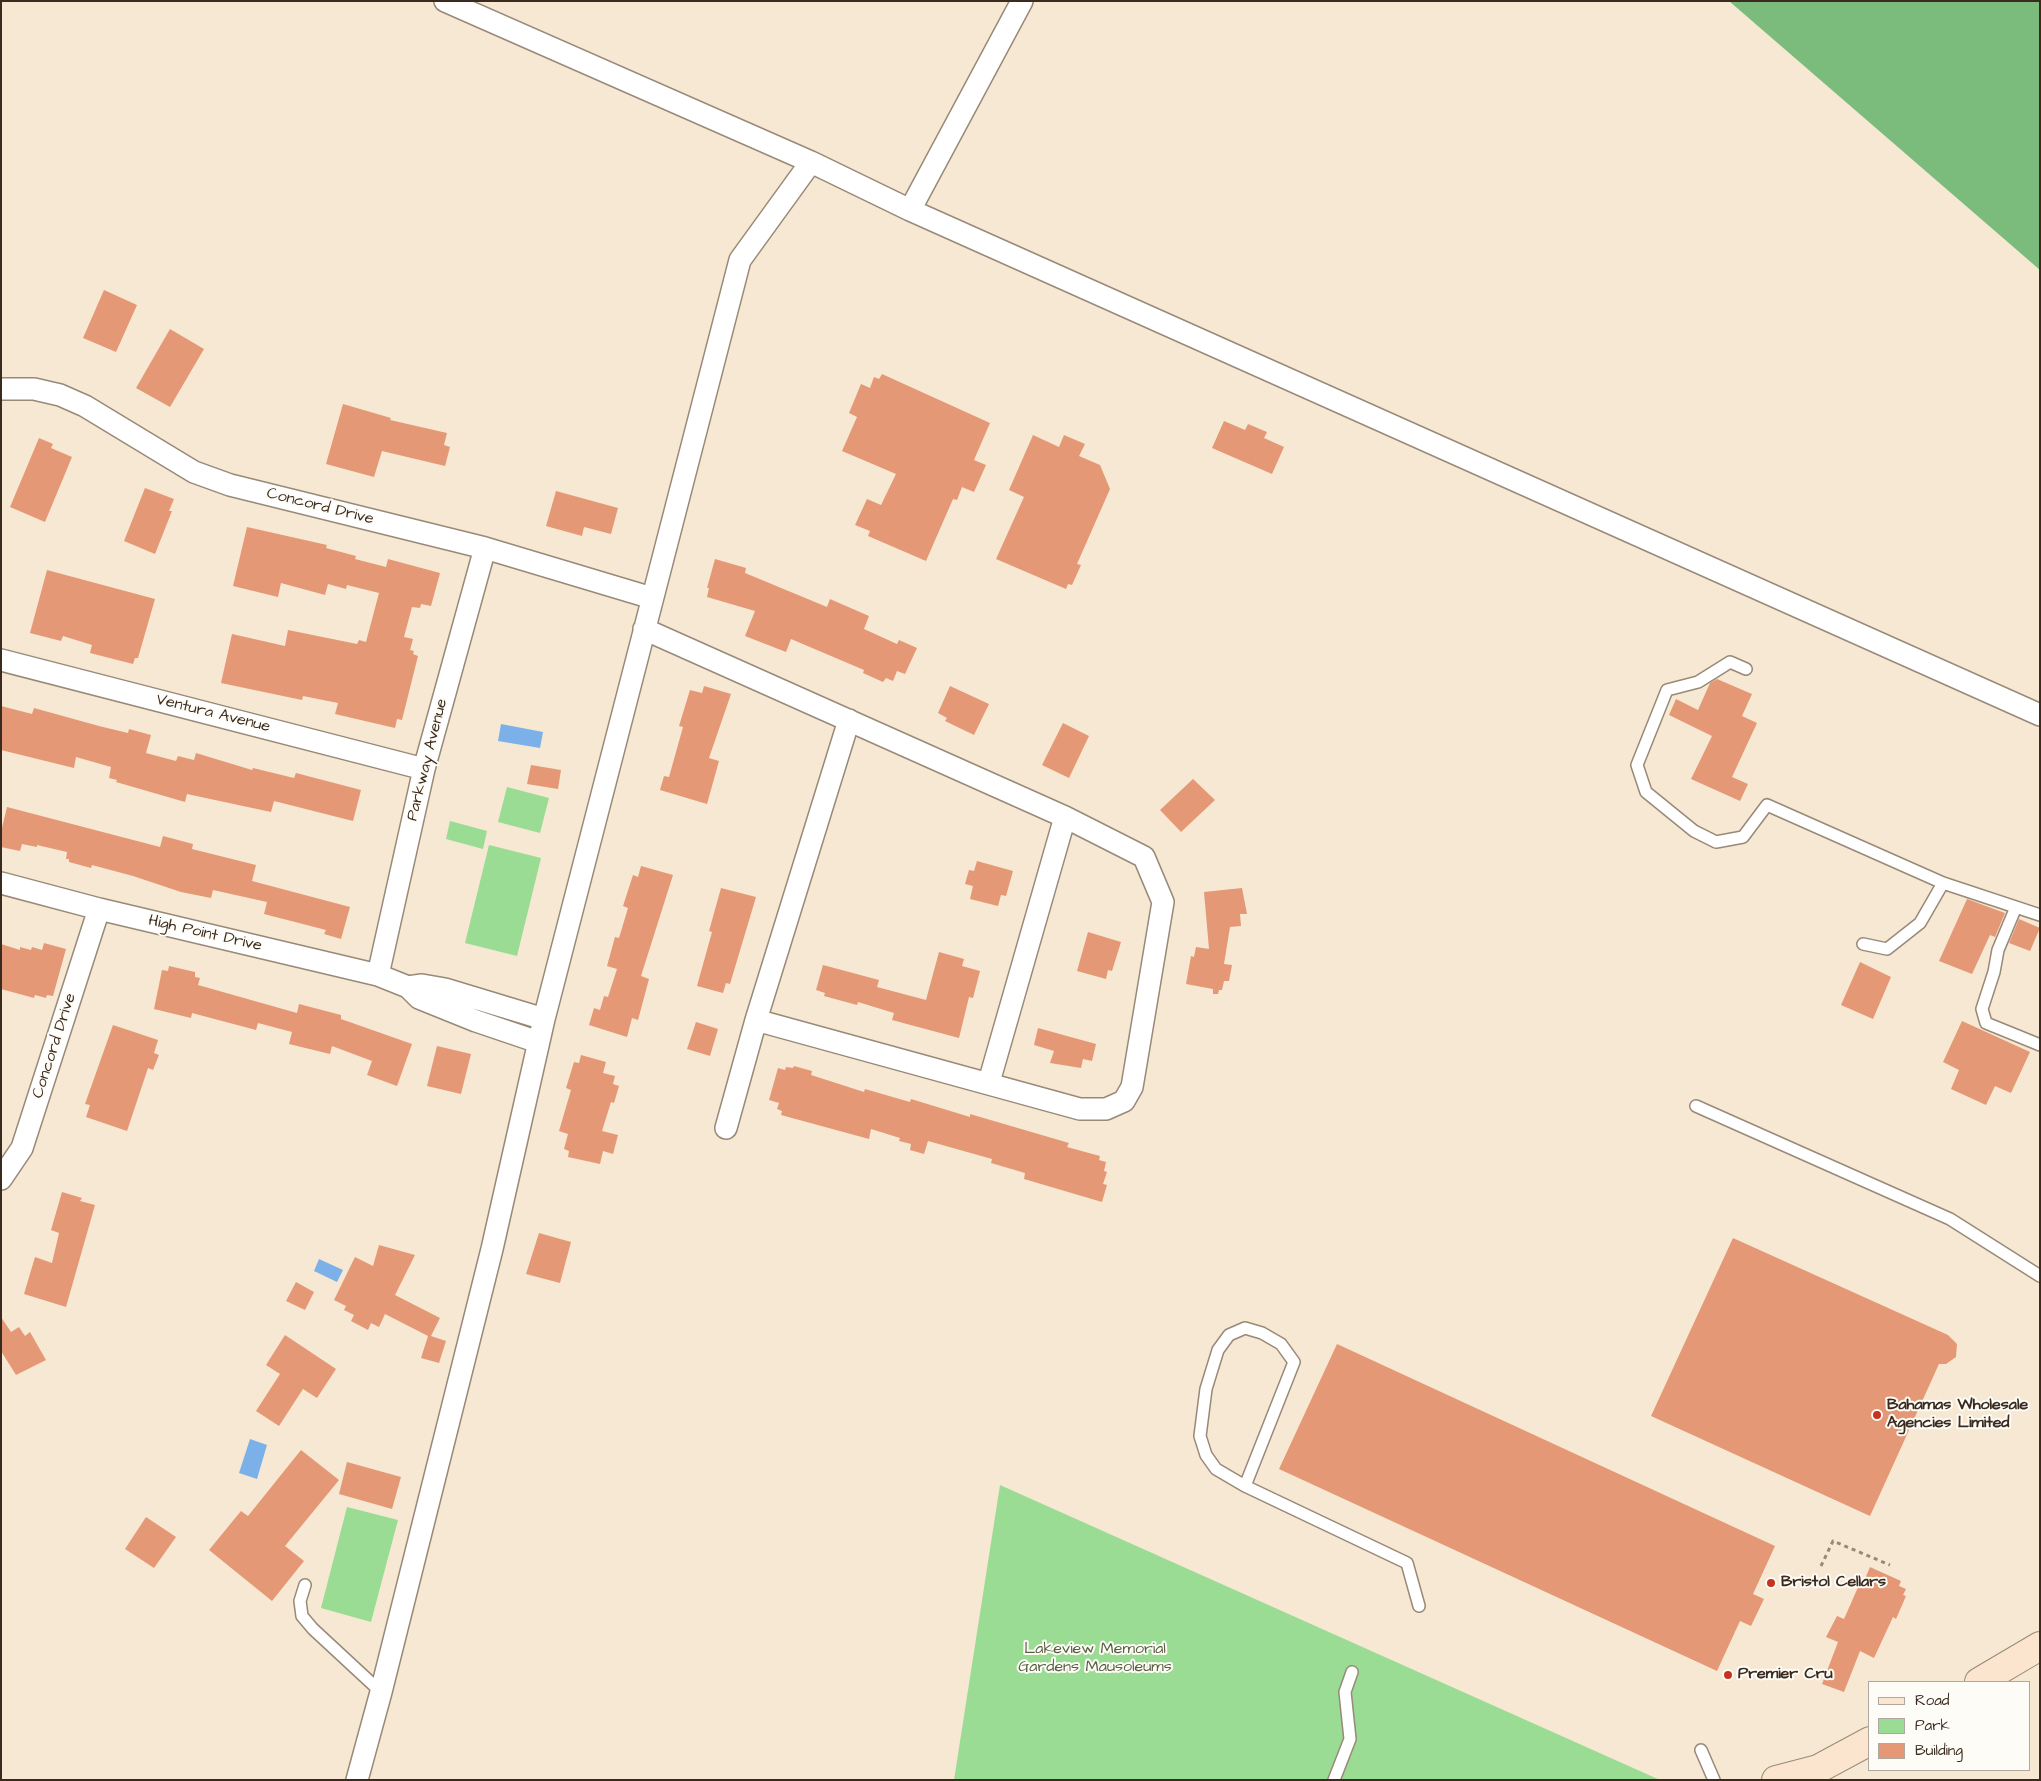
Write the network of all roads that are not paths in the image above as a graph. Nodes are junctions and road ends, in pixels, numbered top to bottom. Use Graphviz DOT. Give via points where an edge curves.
graph roads {
  1 [pos="445,1"];
  2 [pos="1022,1"];
  3 [pos="811,162"];
  4 [pos="910,210"];
  5 [pos="1,389"];
  6 [pos="485,548"];
  7 [pos="652,598"];
  8 [pos="644,629"];
  9 [pos="1,660"];
  10 [pos="1746,669"];
  11 [pos="2040,715"];
  12 [pos="849,720"];
  13 [pos="424,769"];
  14 [pos="1065,817"];
  15 [pos="1,883"];
  16 [pos="1942,883"];
  17 [pos="2016,907"];
  18 [pos="98,909"];
  19 [pos="2040,915"];
  20 [pos="1863,944"];
  21 [pos="378,975"];
  22 [pos="408,987"];
  23 [pos="544,1019"];
  24 [pos="756,1020"];
  25 [pos="538,1042"];
  26 [pos="2040,1044"];
  27 [pos="989,1082"];
  28 [pos="1696,1106"];
  29 [pos="726,1128"];
  30 [pos="1,1179"];
  31 [pos="2040,1276"];
  32 [pos="1245,1486"];
  33 [pos="305,1585"];
  34 [pos="1419,1606"];
  35 [pos="2040,1646"];
  36 [pos="1352,1672"];
  37 [pos="1981,1681"];
  38 [pos="381,1692"];
  39 [pos="1868,1742"];
  40 [pos="1701,1750"];
  41 [pos="1812,1774"];
  42 [pos="357,1780"];
  43 [pos="1334,1780"];
  44 [pos="1714,1780"];
  45 [pos="1776,1780"];
  1 -- 3 [label="street"];
  2 -- 4 [label="street"];
  3 -- 4 [label="street"];
  3 -- 7 [label="street" via="740,260"];
  4 -- 11 [label="street"];
  5 -- 6 [label="street, Concord Drive" via="34,389 85,406 181,464 230,485"];
  6 -- 7 [label="street, Concord Drive"];
  6 -- 13 [label="street, Parkway Avenue"];
  7 -- 8 [label="street"];
  8 -- 12 [label="street"];
  8 -- 23 [label="street"];
  9 -- 13 [label="street, Ventura Avenue"];
  10 -- 16 [label="lane" via="1730,662 1698,682 1667,690 1637,765 1646,792 1694,831 1716,842 1743,837 1767,805"];
  12 -- 14 [label="street"];
  12 -- 24 [label="street"];
  13 -- 21 [label="street, Parkway Avenue"];
  14 -- 27 [label="street"];
  14 -- 27 [label="street" via="1144,857 1163,902 1132,1087 1124,1101 1106,1109 1080,1109"];
  15 -- 18 [label="street, High Point Drive"];
  16 -- 17 [label="lane"];
  16 -- 20 [label="lane" via="1920,923 1894,944 1887,949"];
  17 -- 19 [label="lane"];
  17 -- 26 [label="lane" via="1998,950 1982,1009 1986,1023"];
  18 -- 21 [label="street, High Point Drive"];
  18 -- 30 [label="street, Concord Drive" via="22,1148"];
  21 -- 22 [label="street, High Point Drive"];
  22 -- 23 [label="street, High Point Drive" via="422,985 445,989"];
  22 -- 25 [label="street, High Point Drive" via="419,998"];
  23 -- 25 [label="street"];
  24 -- 27 [label="street"];
  24 -- 29 [label="street"];
  25 -- 38 [label="street" via="492,1249"];
  28 -- 31 [label="lane" via="1950,1219"];
  32 -- 32 [label="lane" via="1216,1469 1206,1455 1200,1436 1206,1389 1218,1350 1229,1335 1245,1328 1281,1344 1294,1362"];
  32 -- 34 [label="lane" via="1407,1562"];
  33 -- 38 [label="lane" via="300,1601 302,1616"];
  35 -- 37 [label="main road"];
  36 -- 43 [label="lane" via="1345,1692 1350,1739"];
  38 -- 42 [label="street"];
  39 -- 41 [label="main road"];
  40 -- 44 [label="lane"];
  41 -- 45 [label="main road"];
}
